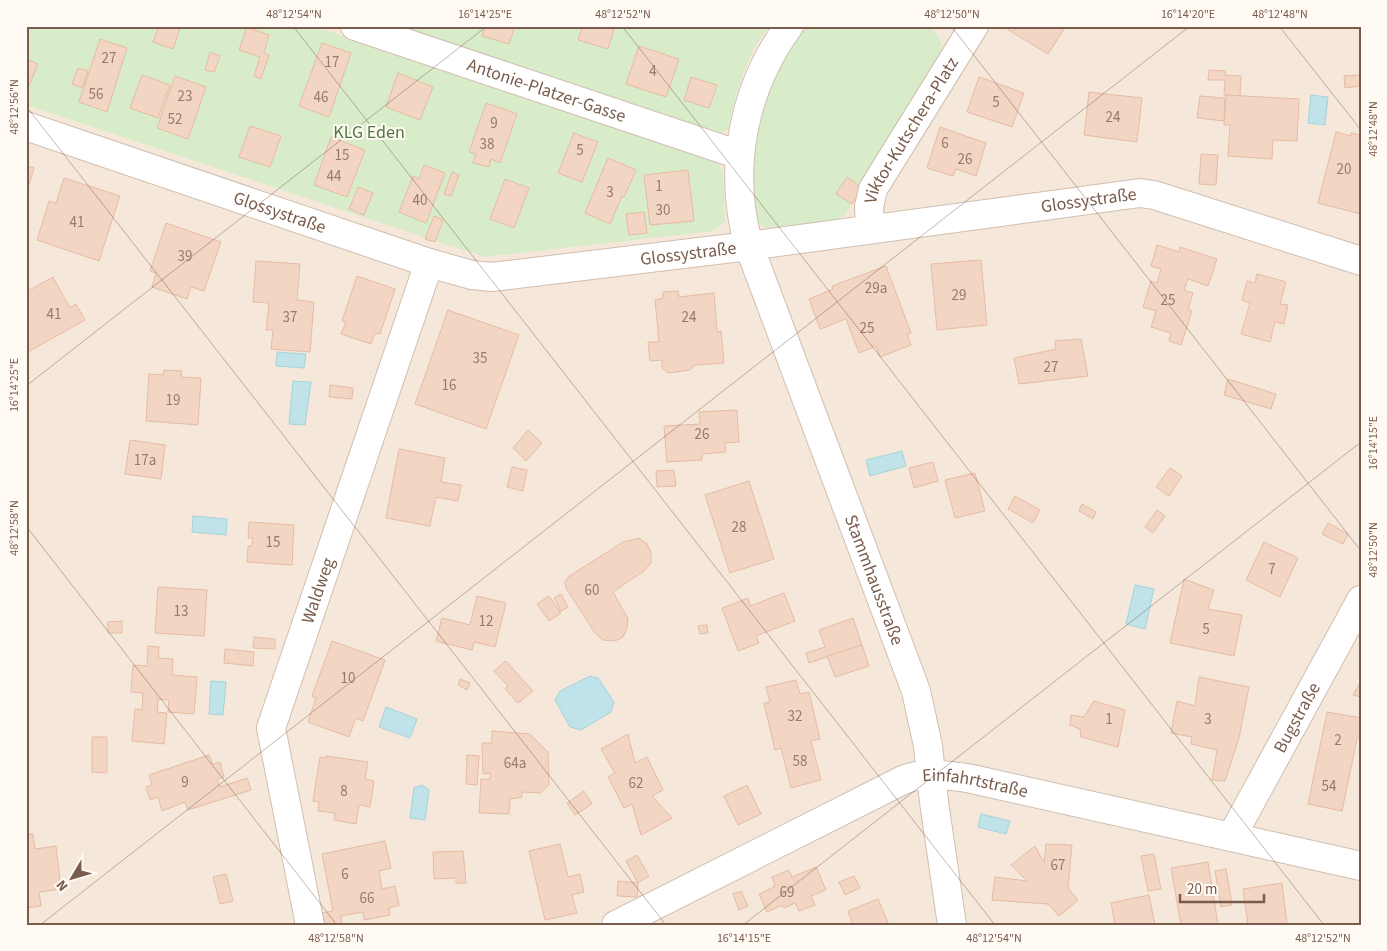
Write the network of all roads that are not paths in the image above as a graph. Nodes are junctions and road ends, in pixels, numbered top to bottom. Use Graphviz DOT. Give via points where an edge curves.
graph roads {
  1 [pos="355,26"];
  2 [pos="789,26"];
  3 [pos="964,30"];
  4 [pos="26,126"];
  5 [pos="740,155"];
  6 [pos="870,228"];
  7 [pos="749,246"];
  8 [pos="1361,260"];
  9 [pos="429,263"];
  10 [pos="1361,600"];
  11 [pos="932,774"];
  12 [pos="1232,836"];
  13 [pos="1361,866"];
  14 [pos="310,925"];
  15 [pos="616,925"];
  16 [pos="952,925"];
  1 -- 5 [label="street, Antonie-Platzer-Gasse"];
  2 -- 5 [label="street" via="758,78"];
  3 -- 6 [label="street, Viktor-Kutschera-Platz" via="873,189 869,207"];
  4 -- 9 [label="street, Glossystraße"];
  5 -- 7 [label="street" via="739,201"];
  6 -- 7 [label="street, Glossystraße"];
  6 -- 8 [label="street, Glossystraße" via="1148,193"];
  7 -- 9 [label="street, Glossystraße" via="492,277"];
  7 -- 11 [label="street, Stammhausstraße" via="916,691 924,719"];
  9 -- 14 [label="street, Waldweg" via="271,728"];
  10 -- 12 [label="street, Bugstraße"];
  11 -- 12 [label="street, Einfahrtstraße" via="972,779"];
  11 -- 15 [label="street, Einfahrtstraße" via="905,779"];
  11 -- 16 [label="street, Stammhausstraße"];
  12 -- 13 [label="street, Einfahrtstraße"];
}
